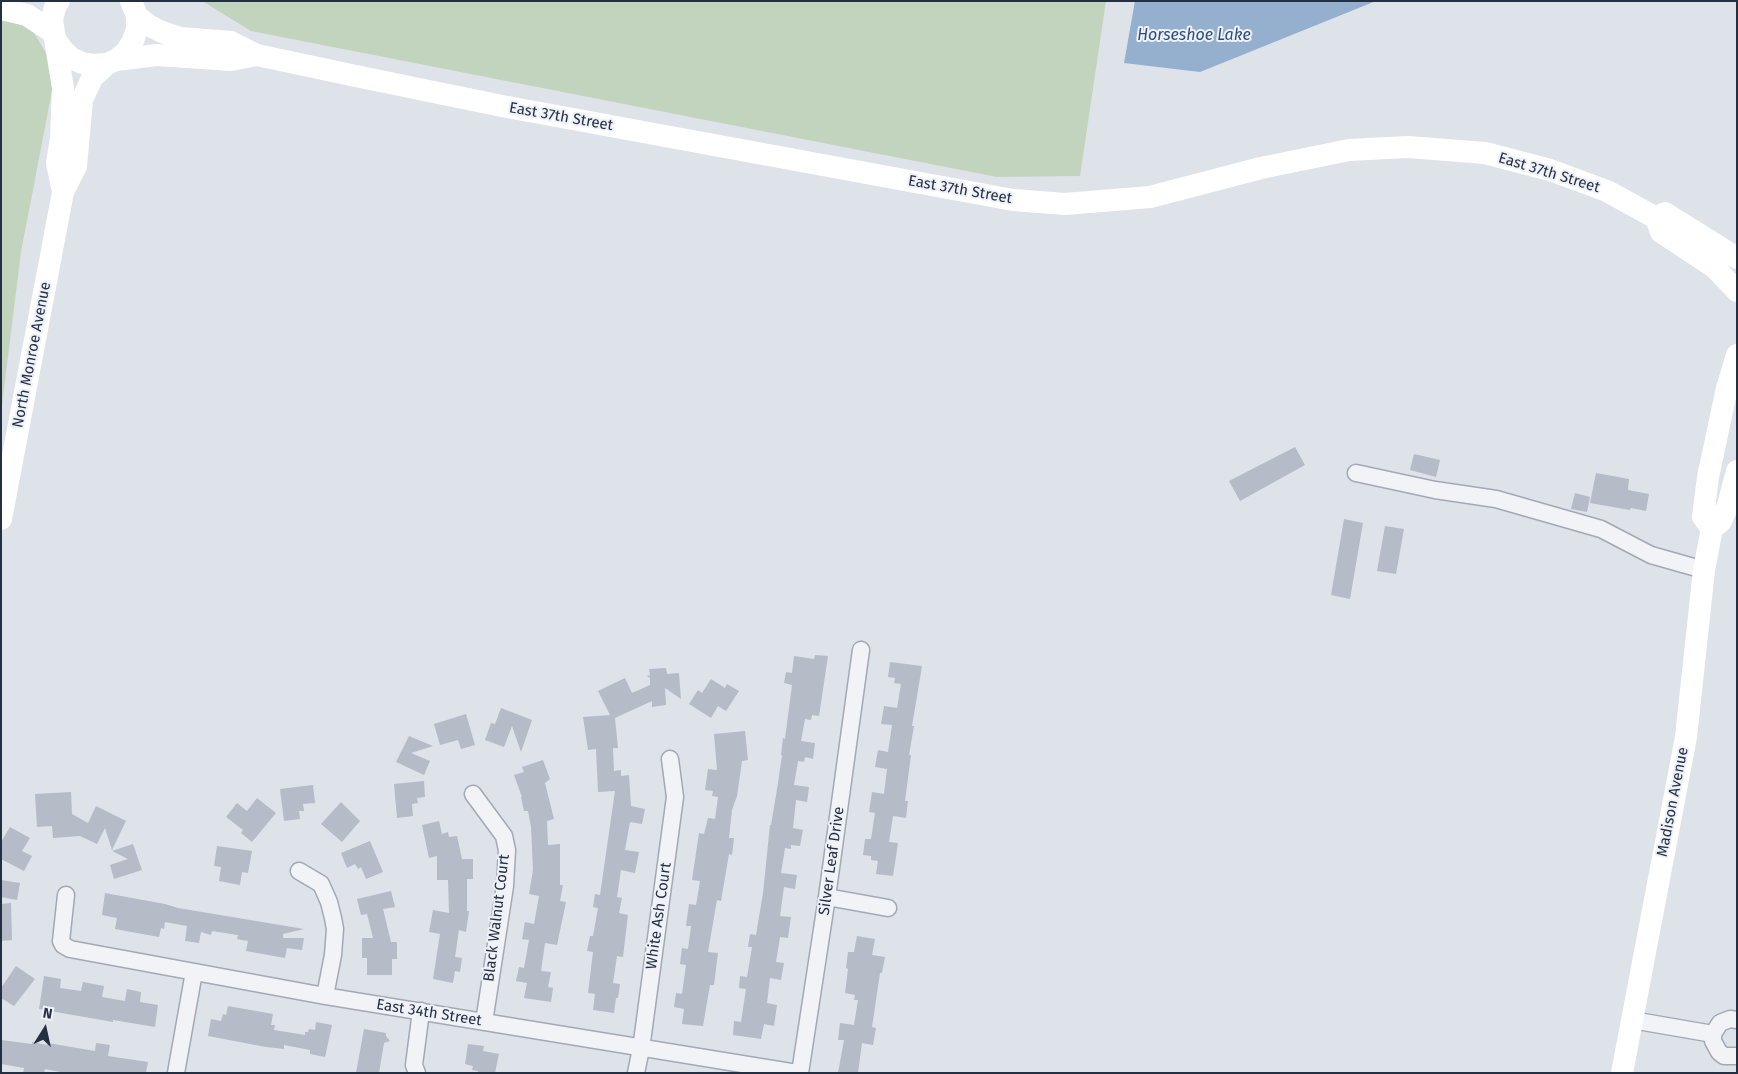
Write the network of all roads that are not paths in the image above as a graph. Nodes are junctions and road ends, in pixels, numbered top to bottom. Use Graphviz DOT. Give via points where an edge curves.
graph roads {
  1 [pos="59,1"];
  2 [pos="133,5"];
  3 [pos="1,10"];
  4 [pos="54,36"];
  5 [pos="257,55"];
  6 [pos="111,62"];
  7 [pos="63,192"];
  8 [pos="1656,218"];
  9 [pos="1737,258"];
  10 [pos="1737,291"];
  11 [pos="1737,355"];
  12 [pos="1737,471"];
  13 [pos="1356,473"];
  14 [pos="1,519"];
  15 [pos="1712,529"];
  16 [pos="1704,570"];
  17 [pos="861,650"];
  18 [pos="670,759"];
  19 [pos="473,794"];
  20 [pos="299,871"];
  21 [pos="66,895"];
  22 [pos="828,897"];
  23 [pos="888,908"];
  24 [pos="194,972"];
  25 [pos="325,996"];
  26 [pos="421,1012"];
  27 [pos="1632,1020"];
  28 [pos="1737,1020"];
  29 [pos="484,1022"];
  30 [pos="1713,1034"];
  31 [pos="641,1048"];
  32 [pos="1732,1062"];
  33 [pos="176,1073"];
  34 [pos="417,1073"];
  35 [pos="636,1073"];
  36 [pos="798,1073"];
  37 [pos="1622,1073"];
  1 -- 4 [label="main road, North Monroe Avenue" via="52,20"];
  2 -- 5 [label="main road, East 37th Street" via="148,25 162,32 180,38 231,42"];
  2 -- 6 [label="main road, North Monroe Avenue" via="137,29 133,41 126,52"];
  3 -- 4 [label="main road" via="26,15"];
  4 -- 6 [label="main road, East 37th Street" via="62,50 76,61 94,65"];
  4 -- 7 [label="main road, North Monroe Avenue" via="63,88 58,163"];
  5 -- 6 [label="main road, East 37th Street" via="231,60 157,55"];
  5 -- 8 [label="main road, East 37th Street" via="502,106 1012,200 1065,204 1150,197 1261,168 1339,152 1408,147 1485,153 1550,170 1607,191"];
  6 -- 7 [label="main road, North Monroe Avenue" via="92,78 85,91 76,166"];
  7 -- 14 [label="main road, North Monroe Avenue"];
  8 -- 9 [label="main road, East 37th Street" via="1665,213"];
  8 -- 10 [label="main road, East 37th Street" via="1662,232 1714,267"];
  11 -- 15 [label="main road, Madison Avenue" via="1708,477 1704,516"];
  12 -- 15 [label="main road, Madison Avenue" via="1728,505 1721,521"];
  13 -- 16 [label="street" via="1496,499 1601,529 1651,555"];
  15 -- 16 [label="main road, Madison Avenue"];
  16 -- 27 [label="main road, Madison Avenue" via="1686,737"];
  17 -- 22 [label="street, Silver Leaf Drive"];
  18 -- 31 [label="street, White Ash Court" via="675,797"];
  19 -- 29 [label="street, Black Walnut Court" via="504,836 507,850"];
  20 -- 25 [label="street" via="321,884 333,918 333,955"];
  21 -- 24 [label="street, East 34th Street" via="60,934 63,945"];
  22 -- 23 [label="street"];
  22 -- 36 [label="street, Silver Leaf Drive"];
  24 -- 25 [label="street, East 34th Street"];
  24 -- 33 [label="street"];
  25 -- 26 [label="street, East 34th Street"];
  26 -- 29 [label="street, East 34th Street"];
  26 -- 34 [label="street" via="414,1065"];
  27 -- 30 [label="street"];
  27 -- 37 [label="main road, Madison Avenue"];
  28 -- 30 [label="street" via="1720,1023"];
  29 -- 31 [label="street, East 34th Street"];
  30 -- 32 [label="street" via="1715,1047"];
  31 -- 35 [label="street, White Ash Court"];
  31 -- 36 [label="street, East 34th Street"];
}
